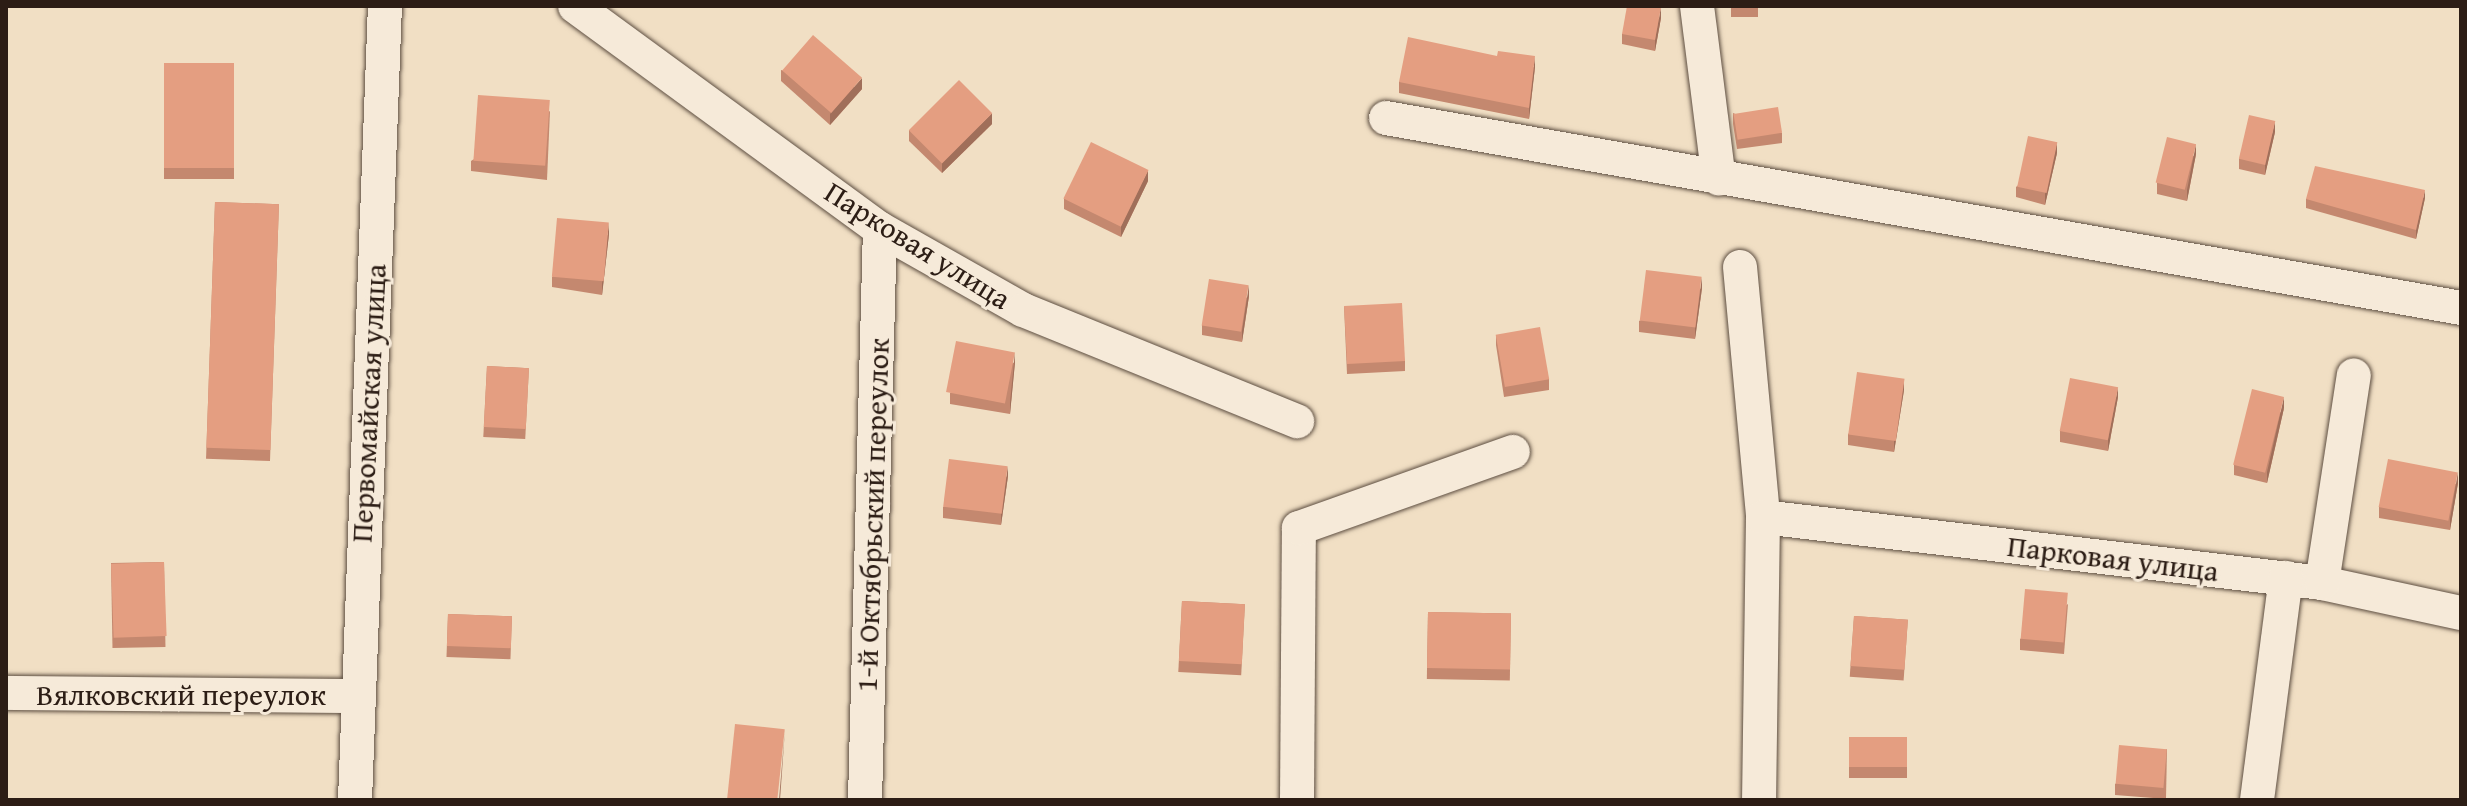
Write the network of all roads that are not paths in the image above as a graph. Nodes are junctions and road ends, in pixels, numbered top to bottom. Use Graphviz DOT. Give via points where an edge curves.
graph roads {
  1 [pos="385,6"];
  2 [pos="575,6"];
  3 [pos="1697,6"];
  4 [pos="1386,118"];
  5 [pos="1719,179"];
  6 [pos="880,229"];
  7 [pos="1740,267"];
  8 [pos="2461,308"];
  9 [pos="2354,375"];
  10 [pos="1297,421"];
  11 [pos="1513,452"];
  12 [pos="1763,517"];
  13 [pos="2286,578"];
  14 [pos="2322,583"];
  15 [pos="2461,613"];
  16 [pos="6,693"];
  17 [pos="355,696"];
  18 [pos="355,800"];
  19 [pos="865,800"];
  20 [pos="1297,800"];
  21 [pos="1759,800"];
  22 [pos="2257,800"];
  1 -- 17 [label="street, Первомайская улица"];
  2 -- 6 [label="street, Парковая улица"];
  3 -- 5 [label="street"];
  4 -- 5 [label="street"];
  5 -- 8 [label="street"];
  6 -- 10 [label="street, Парковая улица" via="1023,310"];
  6 -- 19 [label="street, 1-й Октябрьский переулок"];
  7 -- 12 [label="street"];
  9 -- 14 [label="street"];
  11 -- 20 [label="street" via="1299,528"];
  12 -- 13 [label="street, Парковая улица"];
  12 -- 21 [label="street"];
  13 -- 14 [label="street, Парковая улица"];
  13 -- 22 [label="street"];
  14 -- 15 [label="street, Парковая улица"];
  16 -- 17 [label="street, Вялковский переулок"];
  17 -- 18 [label="street, Первомайская улица"];
}
